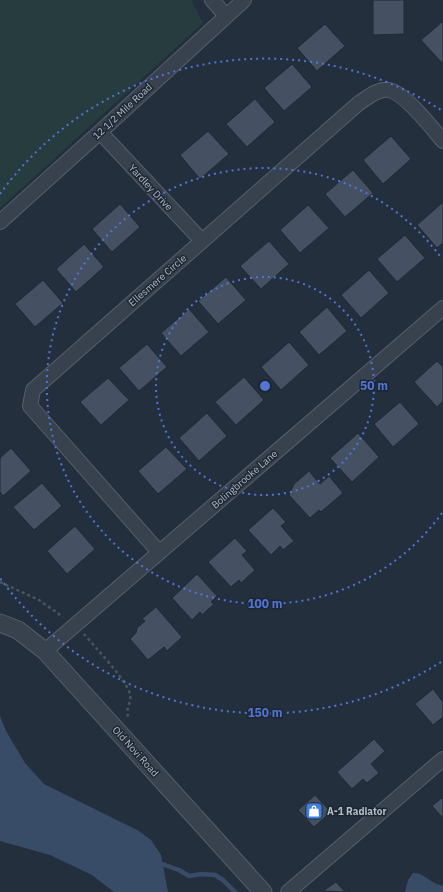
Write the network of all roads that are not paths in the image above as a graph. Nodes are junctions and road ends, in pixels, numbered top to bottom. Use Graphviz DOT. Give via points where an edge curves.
graph roads {
  1 [pos="212,0"];
  2 [pos="244,0"];
  3 [pos="226,16"];
  4 [pos="100,132"];
  5 [pos="443,141"];
  6 [pos="0,222"];
  7 [pos="202,241"];
  8 [pos="443,308"];
  9 [pos="159,552"];
  10 [pos="0,623"];
  11 [pos="45,651"];
  12 [pos="443,759"];
  13 [pos="263,892"];
  14 [pos="288,892"];
  1 -- 3 [label="street"];
  2 -- 3 [label="street, 12 1/2 Mile Road"];
  3 -- 4 [label="street, 12 1/2 Mile Road"];
  4 -- 6 [label="street, 12 1/2 Mile Road"];
  4 -- 7 [label="street, Yardley Drive"];
  5 -- 7 [label="street, Ellesmere Circle" via="403,97 389,90 375,92"];
  7 -- 9 [label="street, Ellesmere Circle" via="33,390 30,406"];
  8 -- 9 [label="street, Bolingbrooke Lane"];
  9 -- 11 [label="street, Bolingbrooke Lane"];
  10 -- 11 [label="street, Old Novi Road" via="18,630"];
  11 -- 13 [label="street, Old Novi Road"];
  12 -- 14 [label="street"];
}
